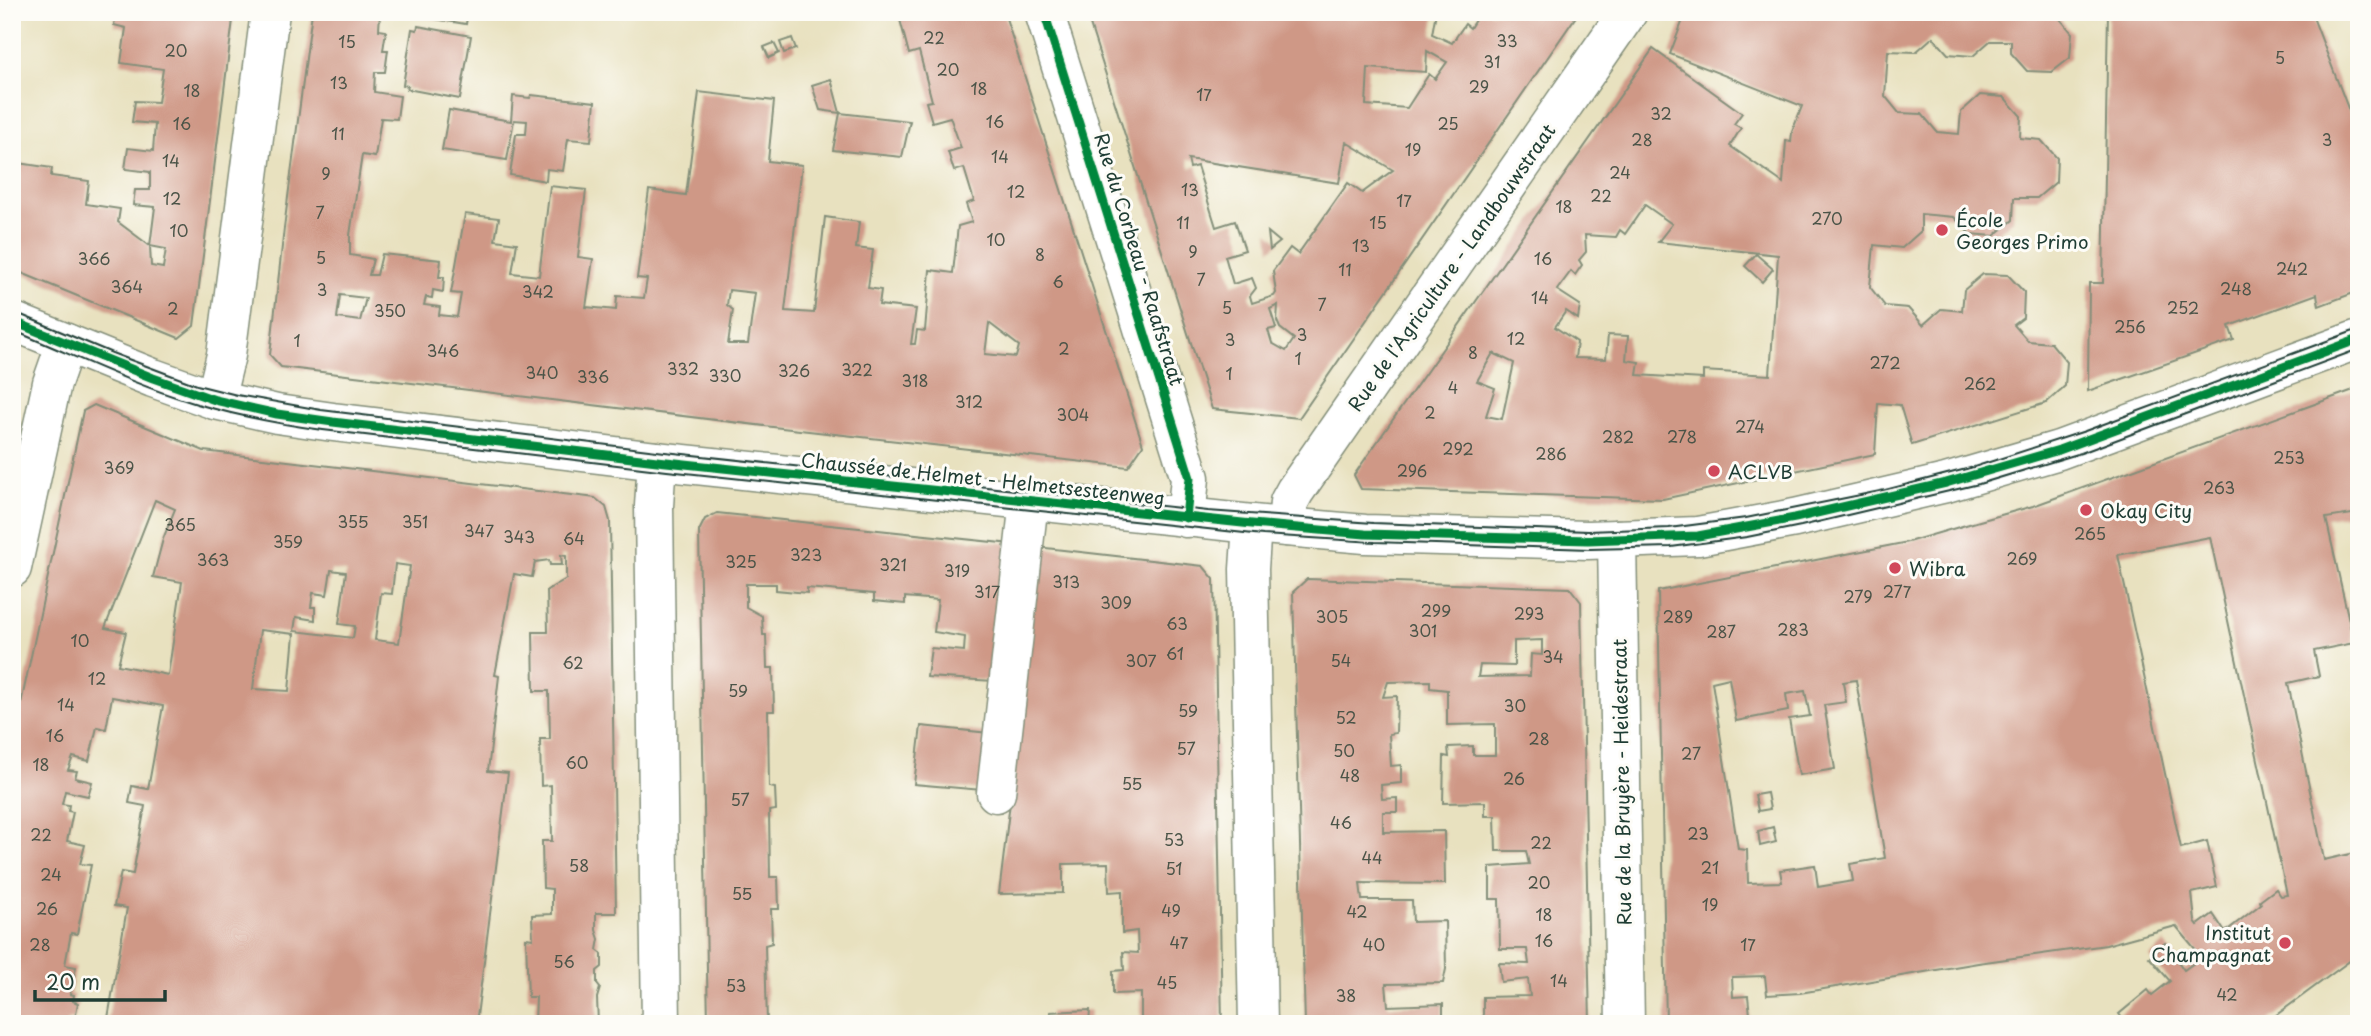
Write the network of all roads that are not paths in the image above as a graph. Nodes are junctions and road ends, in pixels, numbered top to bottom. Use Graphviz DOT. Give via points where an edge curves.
graph roads {
  1 [pos="270,12"];
  2 [pos="1044,12"];
  3 [pos="1628,12"];
  4 [pos="12,321"];
  5 [pos="2359,339"];
  6 [pos="66,343"];
  7 [pos="215,400"];
  8 [pos="657,460"];
  9 [pos="1029,501"];
  10 [pos="1186,518"];
  11 [pos="1269,526"];
  12 [pos="1617,540"];
  13 [pos="12,568"];
  14 [pos="996,793"];
  15 [pos="661,1024"];
  16 [pos="1258,1024"];
  17 [pos="1625,1024"];
  1 -- 7 [label="street" via="226,355"];
  2 -- 10 [label="street, Rue du Corbeau - Raafstraat" via="1190,478"];
  3 -- 11 [label="street, Rue de l'Agriculture - Landbouwstraat"];
  4 -- 6 [label="street, Chaussée de Helmet - Helmetsesteenweg"];
  5 -- 12 [label="street, Chaussée de Helmet - Helmetsesteenweg" via="2059,450 1946,483 1710,534"];
  6 -- 7 [label="street, Chaussée de Helmet - Helmetsesteenweg"];
  6 -- 13 [label="street" via="52,383"];
  7 -- 8 [label="street, Chaussée de Helmet - Helmetsesteenweg" via="333,422"];
  8 -- 9 [label="street, Chaussée de Helmet - Helmetsesteenweg"];
  8 -- 15 [label="street"];
  9 -- 10 [label="street, Chaussée de Helmet - Helmetsesteenweg"];
  9 -- 14 [label="street"];
  10 -- 11 [label="street, Chaussée de Helmet - Helmetsesteenweg"];
  11 -- 12 [label="street, Chaussée de Helmet - Helmetsesteenweg" via="1379,534"];
  11 -- 16 [label="street, Rue de l'Agriculture - Landbouwstraat" via="1249,569"];
  12 -- 17 [label="street, Rue de la Bruyère - Heidestraat"];
}
